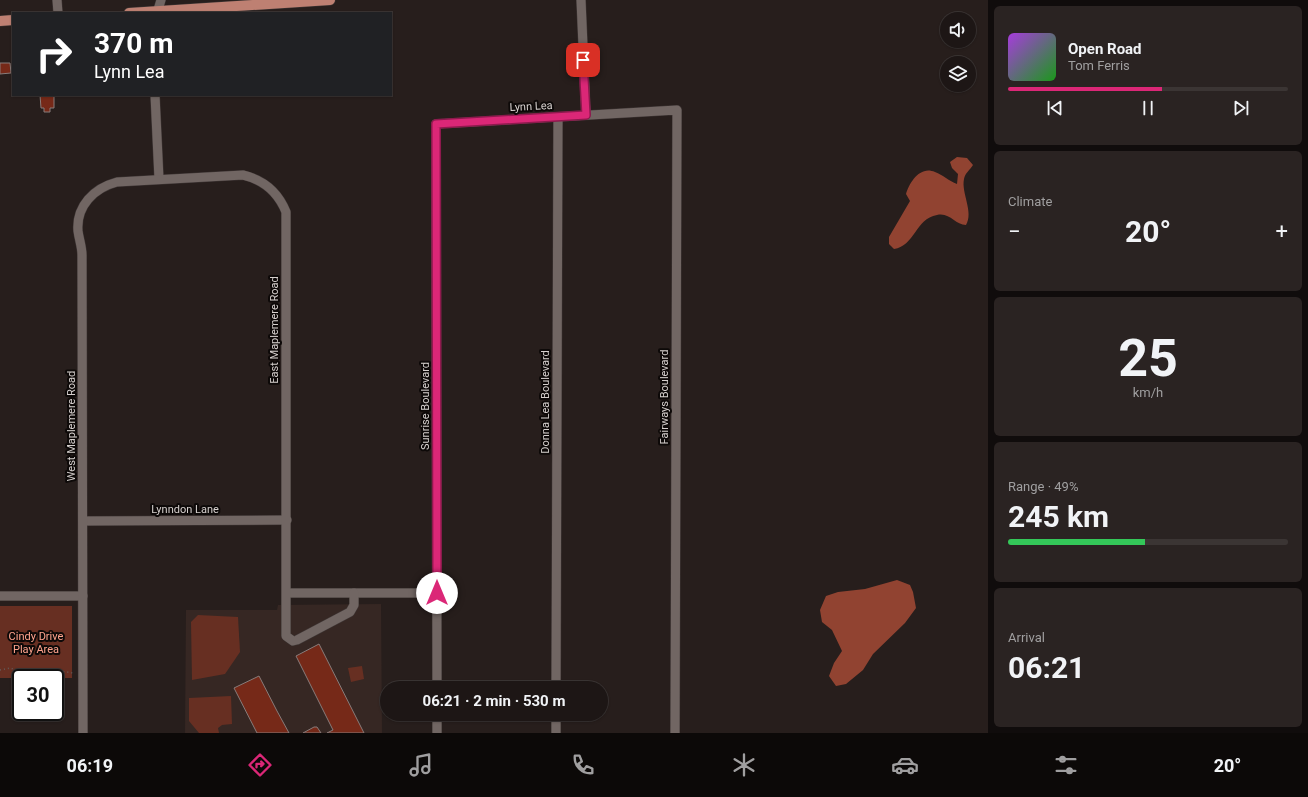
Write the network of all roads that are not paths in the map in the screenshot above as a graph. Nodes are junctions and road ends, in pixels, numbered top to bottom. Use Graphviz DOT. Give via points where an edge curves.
graph roads {
  1 [pos="57,0"];
  2 [pos="161,0"];
  3 [pos="330,0"];
  4 [pos="581,0"];
  5 [pos="58,12"];
  6 [pos="157,12"];
  7 [pos="12,20"];
  8 [pos="0,21"];
  9 [pos="155,96"];
  10 [pos="628,113"];
  11 [pos="586,115"];
  12 [pos="558,117"];
  13 [pos="436,124"];
  14 [pos="159,179"];
  15 [pos="286,520"];
  16 [pos="83,521"];
  17 [pos="287,593"];
  18 [pos="354,593"];
  19 [pos="437,593"];
  20 [pos="0,596"];
  21 [pos="84,596"];
  22 [pos="437,681"];
  23 [pos="556,681"];
  24 [pos="437,721"];
  25 [pos="556,721"];
  26 [pos="83,733"];
  27 [pos="437,733"];
  28 [pos="556,733"];
  29 [pos="675,733"];
  1 -- 5 [label="street"];
  2 -- 6 [label="street"];
  3 -- 6 [label="main road"];
  4 -- 11 [label="street"];
  7 -- 8 [label="main road"];
  9 -- 14 [label="street"];
  10 -- 11 [label="street, Lynn Lea"];
  10 -- 29 [label="street, Fairways Boulevard" via="677,110"];
  11 -- 12 [label="street, Lynn Lea"];
  12 -- 13 [label="street, Lynn Lea"];
  12 -- 23 [label="street, Donna Lea Boulevard"];
  13 -- 19 [label="street, Sunrise Boulevard"];
  14 -- 15 [label="street, East Maplemere Road" via="243,175 252,177 270,187 286,212"];
  14 -- 16 [label="street, West Maplemere Road" via="116,182 99,189 86,201 78,220 82,255"];
  15 -- 16 [label="street, Lynndon Lane"];
  15 -- 17 [label="street, East Maplemere Road"];
  16 -- 21 [label="street, West Maplemere Road"];
  17 -- 18 [label="street"];
  17 -- 18 [label="street, East Maplemere Road" via="286,636 293,641 350,612 354,605"];
  18 -- 19 [label="street"];
  19 -- 22 [label="street, Sunrise Boulevard"];
  20 -- 21 [label="street"];
  21 -- 26 [label="street, West Maplemere Road"];
  24 -- 27 [label="street"];
  25 -- 28 [label="street"];
}
